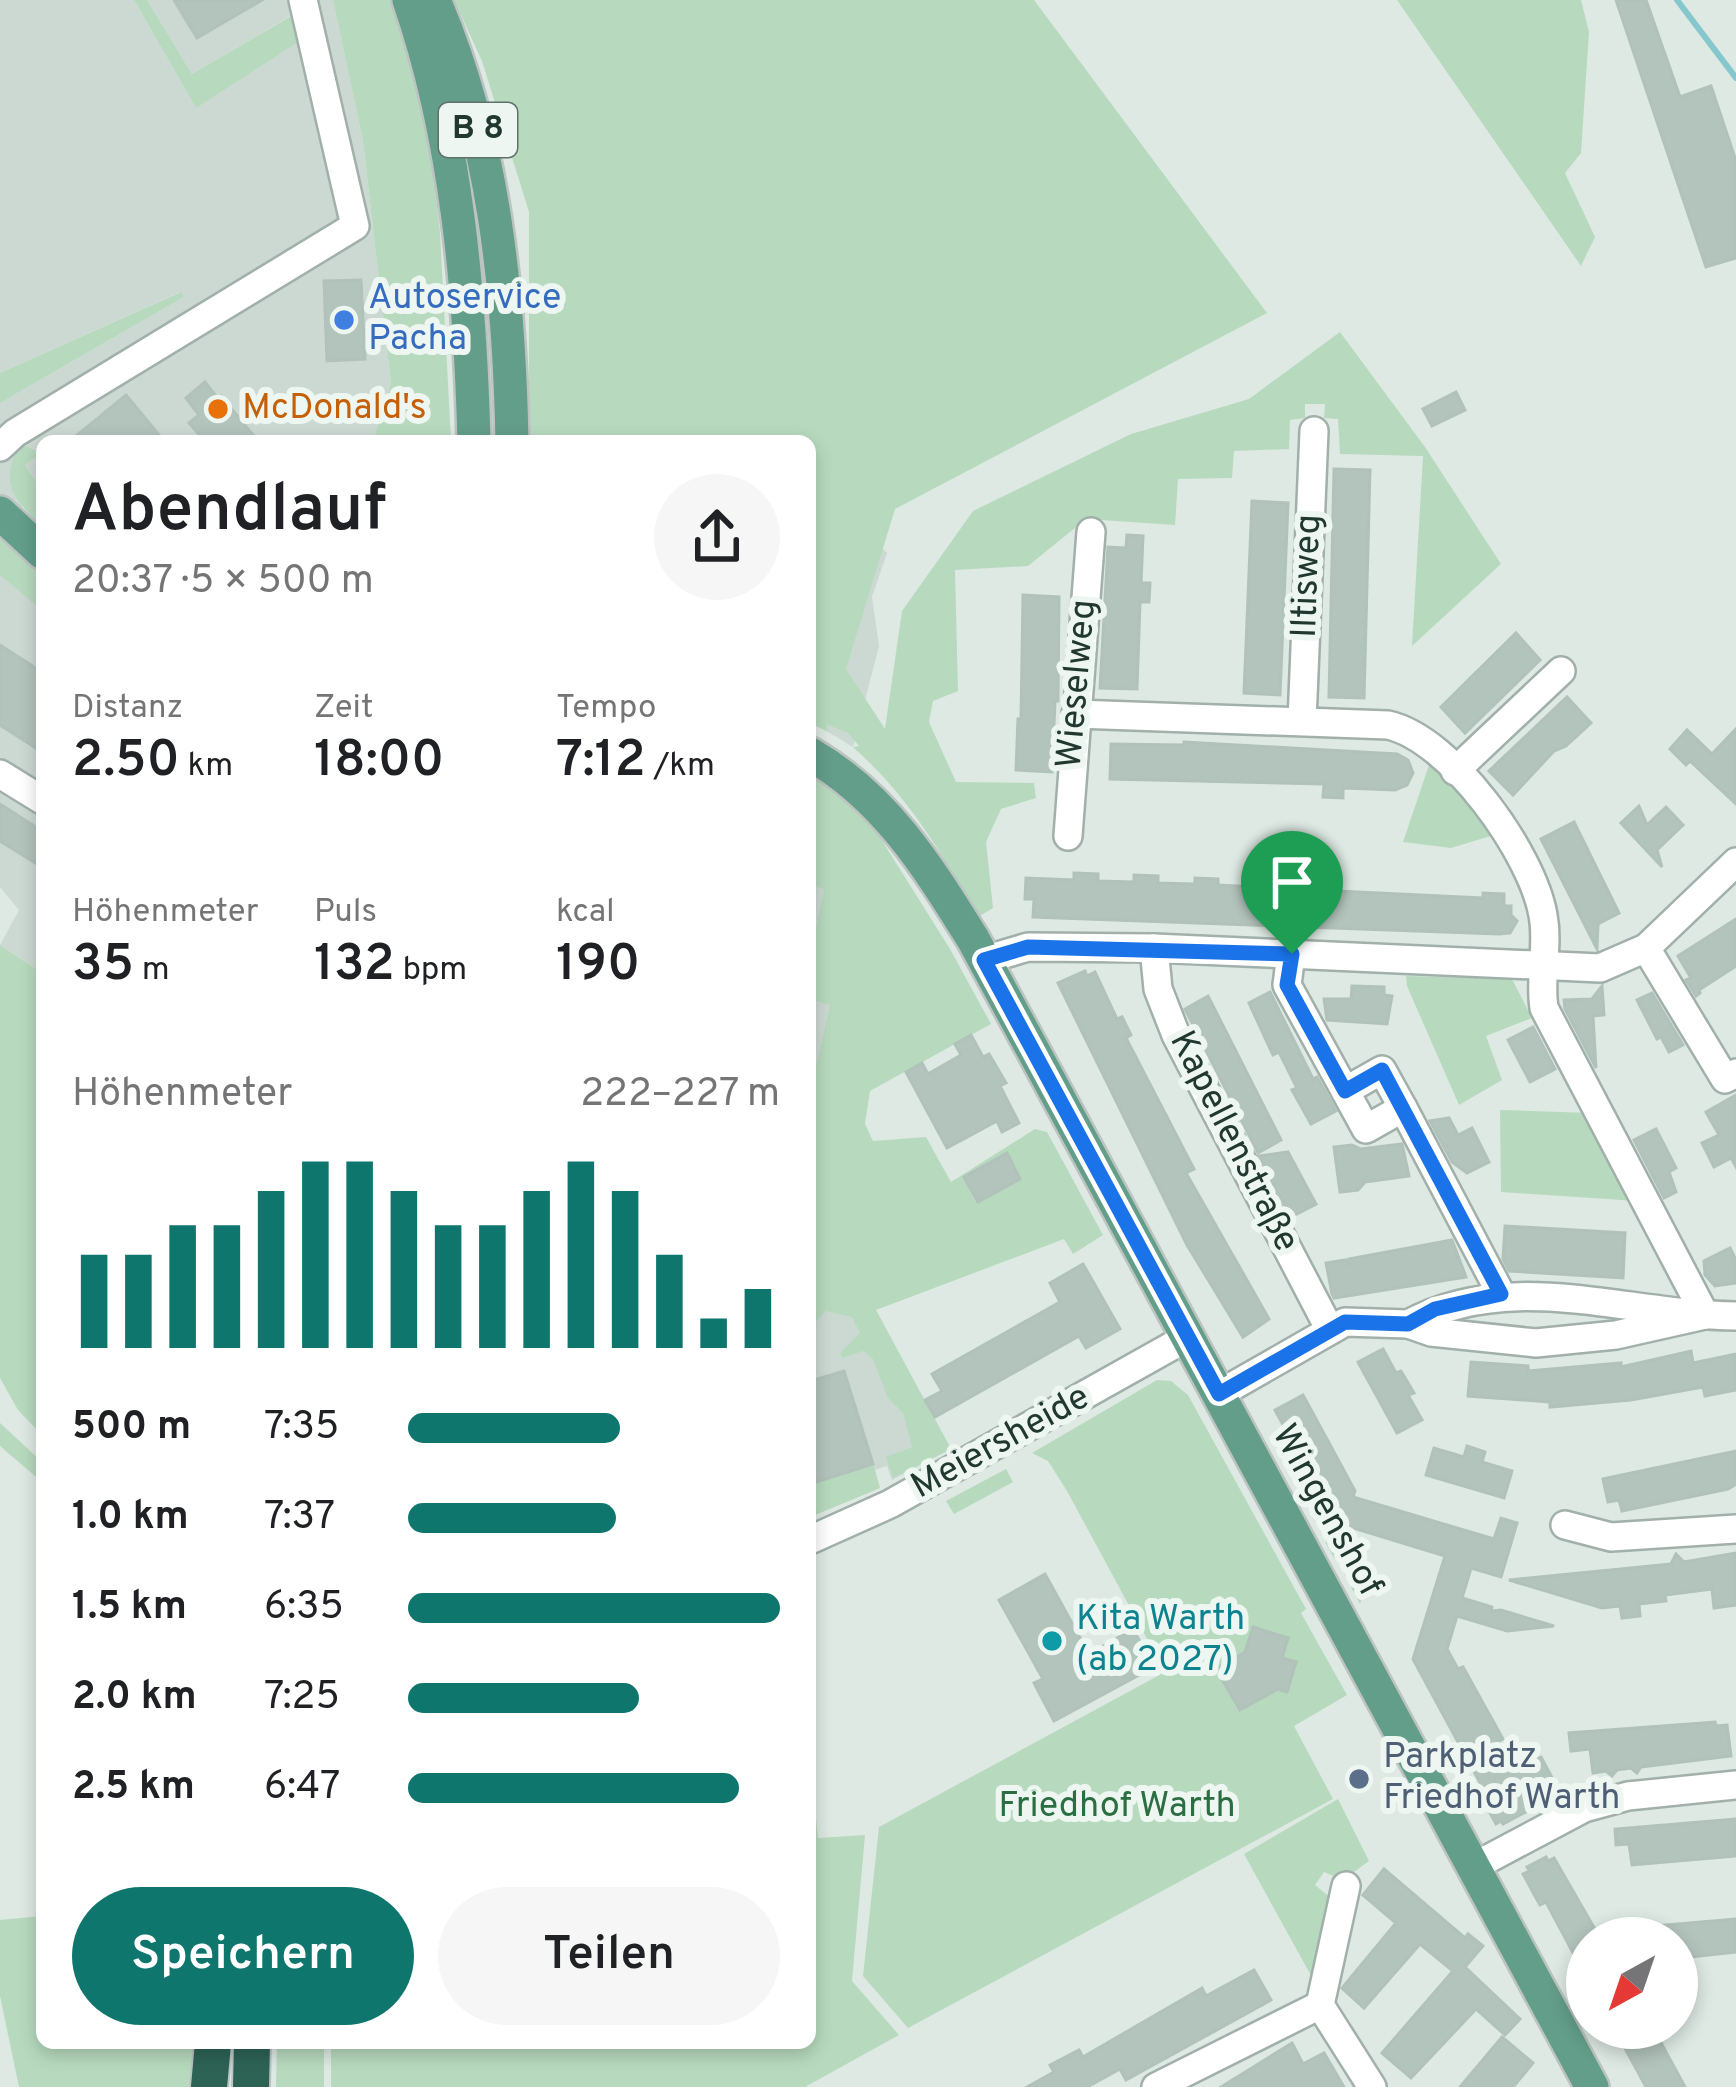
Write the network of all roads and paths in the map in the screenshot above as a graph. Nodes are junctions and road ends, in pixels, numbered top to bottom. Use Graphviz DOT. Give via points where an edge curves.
graph roads {
  1 [pos="303,0"];
  2 [pos="409,0"];
  3 [pos="434,0"];
  4 [pos="1314,431"];
  5 [pos="474,435"];
  6 [pos="512,435"];
  7 [pos="0,447"];
  8 [pos="0,513"];
  9 [pos="1091,532"];
  10 [pos="36,547"];
  11 [pos="1561,671"];
  12 [pos="1076,714"];
  13 [pos="1302,721"];
  14 [pos="816,758"];
  15 [pos="1455,771"];
  16 [pos="0,774"];
  17 [pos="36,796"];
  18 [pos="1069,836"];
  19 [pos="1736,862"];
  20 [pos="1154,948"];
  21 [pos="1646,948"];
  22 [pos="1292,954"];
  23 [pos="984,960"];
  24 [pos="1541,966"];
  25 [pos="1736,1073"];
  26 [pos="1345,1091"];
  27 [pos="1403,1108"];
  28 [pos="1501,1294"];
  29 [pos="1705,1315"];
  30 [pos="1736,1316"];
  31 [pos="1408,1324"];
  32 [pos="1330,1330"];
  33 [pos="1188,1337"];
  34 [pos="1219,1394"];
  35 [pos="1565,1525"];
  36 [pos="1736,1529"];
  37 [pos="816,1537"];
  38 [pos="1736,1785"];
  39 [pos="1473,1867"];
  40 [pos="1346,1886"];
  41 [pos="1320,2005"];
  42 [pos="212,2049"];
  43 [pos="252,2049"];
  44 [pos="209,2087"];
  45 [pos="251,2087"];
  46 [pos="1156,2087"];
  47 [pos="1372,2087"];
  48 [pos="1592,2087"];
  1 -- 7 [label="street" via="356,226"];
  2 -- 5 [label="main road, B 8" via="441,123"];
  3 -- 6 [label="main road, B 8" via="485,158 510,339"];
  4 -- 13 [label="street, Iltisweg"];
  8 -- 10 [label="main road"];
  9 -- 12 [label="street, Wieselweg"];
  11 -- 15 [label="street"];
  12 -- 13 [label="street"];
  12 -- 18 [label="street, Wieselweg"];
  13 -- 15 [label="street" via="1403,728"];
  14 -- 23 [label="main road, Wingenshof" via="853,782 918,850"];
  15 -- 24 [label="street" via="1510,836 1537,887 1547,948"];
  16 -- 17 [label="street"];
  19 -- 21 [label="street"];
  20 -- 22 [label="street"];
  20 -- 23 [label="street" via="1028,947"];
  20 -- 32 [label="street, Kapellenstraße" via="1157,989 1176,1035"];
  21 -- 24 [label="street" via="1600,968"];
  21 -- 25 [label="street" via="1725,1079"];
  22 -- 24 [label="street"];
  22 -- 26 [label="street" via="1287,985"];
  23 -- 33 [label="main road, Wingenshof"];
  24 -- 29 [label="street" via="1544,1008"];
  26 -- 27 [label="street" via="1366,1129"];
  26 -- 27 [label="street" via="1382,1070"];
  27 -- 28 [label="street"];
  28 -- 29 [label="street"];
  28 -- 31 [label="street"];
  29 -- 30 [label="street"];
  29 -- 31 [label="street" via="1536,1343"];
  31 -- 32 [label="street" via="1345,1322"];
  32 -- 34 [label="street"];
  33 -- 34 [label="main road, Wingenshof"];
  33 -- 37 [label="street, Meiersheide"];
  34 -- 39 [label="main road, Wingenshof"];
  35 -- 36 [label="street" via="1610,1537"];
  38 -- 39 [label="street" via="1584,1808"];
  39 -- 48 [label="main road, Wingenshof"];
  40 -- 41 [label="street"];
  41 -- 46 [label="street"];
  41 -- 47 [label="street"];
  42 -- 44 [label="highway"];
  43 -- 45 [label="highway"];
}
